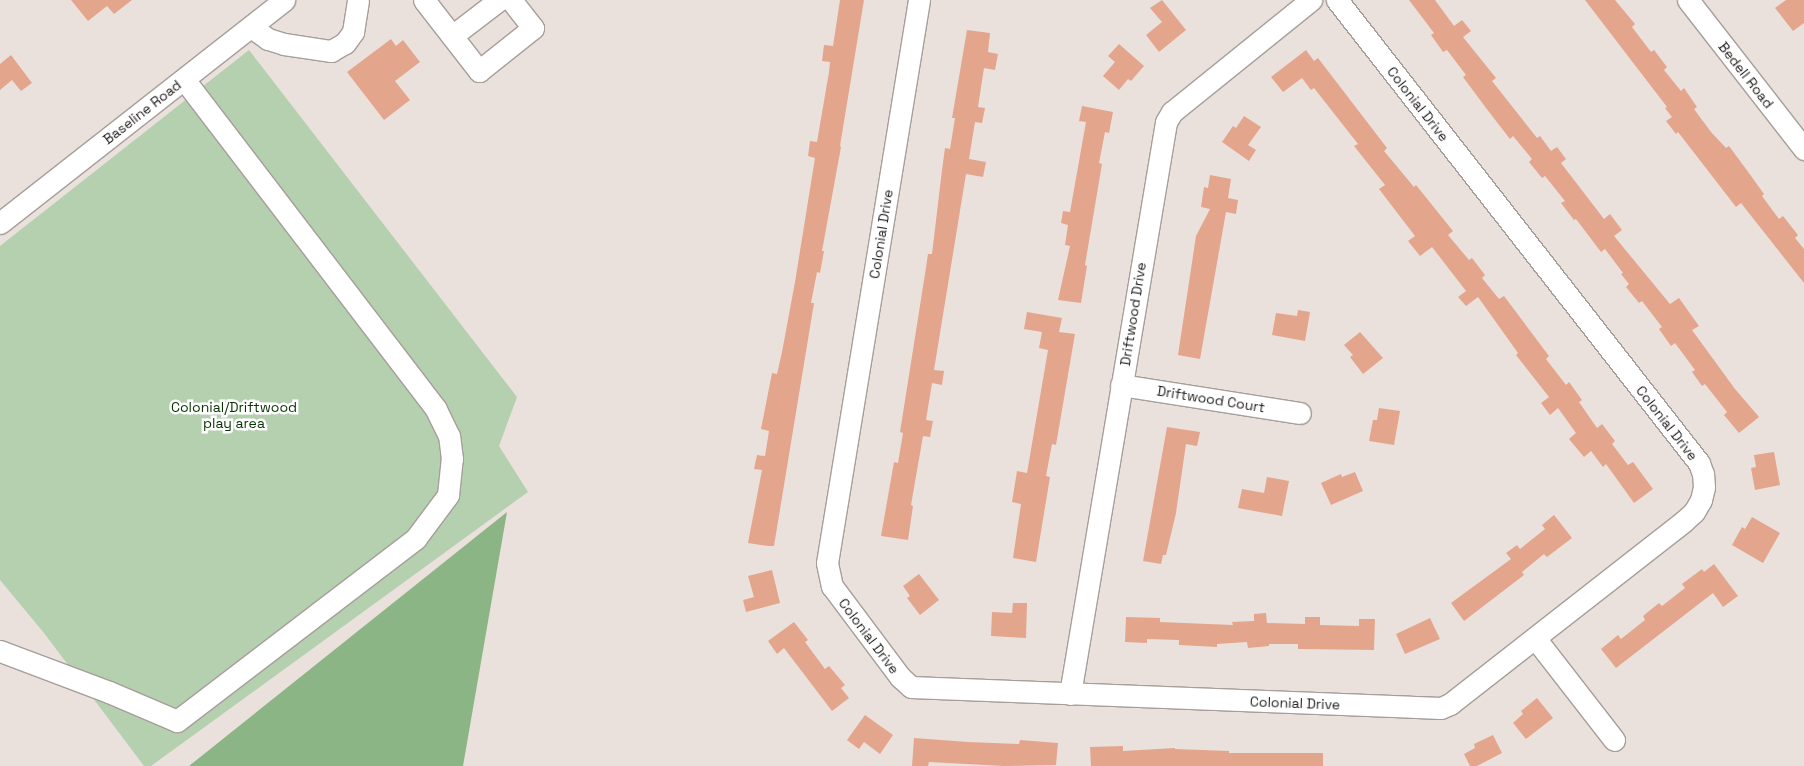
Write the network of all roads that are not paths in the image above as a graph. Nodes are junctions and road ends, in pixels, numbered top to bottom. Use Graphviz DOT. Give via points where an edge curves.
graph roads {
  1 [pos="284,0"];
  2 [pos="358,0"];
  3 [pos="499,0"];
  4 [pos="511,0"];
  5 [pos="919,0"];
  6 [pos="1311,0"];
  7 [pos="1337,0"];
  8 [pos="1688,0"];
  9 [pos="426,1"];
  10 [pos="251,27"];
  11 [pos="452,36"];
  12 [pos="184,79"];
  13 [pos="1804,149"];
  14 [pos="0,223"];
  15 [pos="1121,385"];
  16 [pos="1300,413"];
  17 [pos="1535,638"];
  18 [pos="0,652"];
  19 [pos="1070,694"];
  20 [pos="1614,740"];
  1 -- 10 [label="street, Baseline Road"];
  2 -- 10 [label="street" via="353,32 331,51 284,44"];
  3 -- 11 [label="street"];
  4 -- 11 [label="street" via="533,28 479,70"];
  5 -- 19 [label="street, Colonial Drive" via="827,563 828,575 832,586 894,670 912,687"];
  6 -- 15 [label="street, Driftwood Drive" via="1172,112 1166,122"];
  7 -- 17 [label="street, Colonial Drive" via="1699,463 1703,474 1701,500 1694,512"];
  8 -- 13 [label="street, Bedell Road"];
  9 -- 11 [label="street"];
  10 -- 12 [label="street, Baseline Road"];
  12 -- 14 [label="street, Baseline Road"];
  12 -- 18 [label="street" via="436,409 449,436 448,495 416,538 177,721"];
  15 -- 16 [label="street, Driftwood Court"];
  15 -- 19 [label="street, Driftwood Drive"];
  17 -- 19 [label="street, Colonial Drive" via="1450,704 1440,708"];
  17 -- 20 [label="street"];
}
